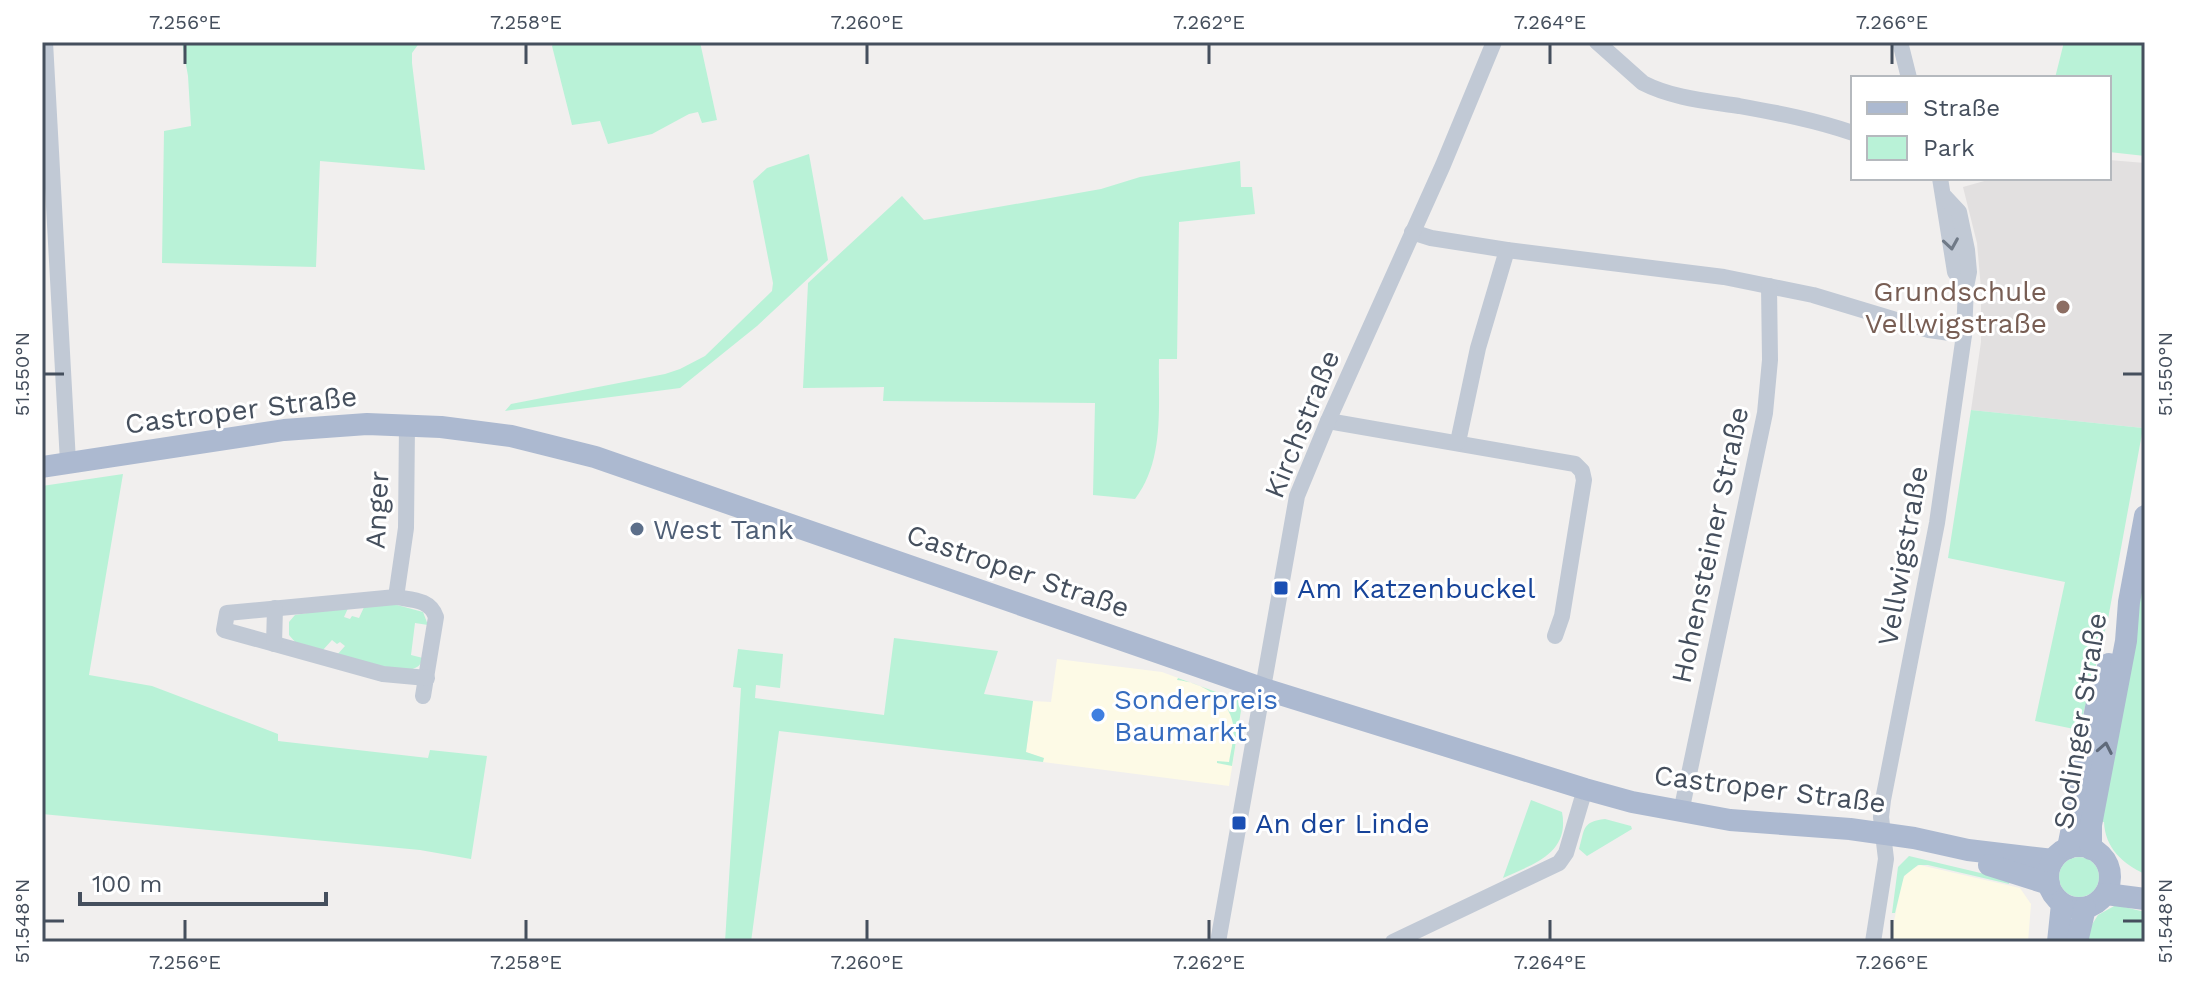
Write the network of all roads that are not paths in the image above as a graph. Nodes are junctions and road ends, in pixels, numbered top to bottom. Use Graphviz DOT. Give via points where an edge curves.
graph roads {
  1 [pos="45,42"];
  2 [pos="1494,42"];
  3 [pos="1597,42"];
  4 [pos="1900,42"];
  5 [pos="1908,76"];
  6 [pos="1851,132"];
  7 [pos="1941,180"];
  8 [pos="1412,232"];
  9 [pos="1507,250"];
  10 [pos="1769,286"];
  11 [pos="1964,335"];
  12 [pos="1328,421"];
  13 [pos="407,424"];
  14 [pos="1458,442"];
  15 [pos="68,462"];
  16 [pos="42,467"];
  17 [pos="2145,516"];
  18 [pos="396,597"];
  19 [pos="2129,602"];
  20 [pos="275,608"];
  21 [pos="1555,636"];
  22 [pos="274,644"];
  23 [pos="427,678"];
  24 [pos="1264,689"];
  25 [pos="423,696"];
  26 [pos="1585,789"];
  27 [pos="1681,812"];
  28 [pos="1883,833"];
  29 [pos="2091,849"];
  30 [pos="1968,850"];
  31 [pos="2061,854"];
  32 [pos="2049,884"];
  33 [pos="2108,884"];
  34 [pos="2145,885"];
  35 [pos="2145,899"];
  36 [pos="2062,904"];
  37 [pos="2085,908"];
  38 [pos="1218,942"];
  39 [pos="1393,942"];
  40 [pos="1873,942"];
  41 [pos="2058,942"];
  42 [pos="2077,942"];
  1 -- 15 [label="street"];
  2 -- 8 [label="street, Kirchstraße"];
  3 -- 6 [label="street" via="1651,87 1799,116"];
  4 -- 5 [label="street"];
  7 -- 11 [label="street, Vellwigstraße" via="1945,197 1962,220 1969,272"];
  8 -- 9 [label="street"];
  8 -- 12 [label="street, Kirchstraße"];
  9 -- 10 [label="street"];
  9 -- 14 [label="street"];
  10 -- 11 [label="street"];
  10 -- 27 [label="street, Hohensteiner Straße" via="1765,413"];
  11 -- 28 [label="street, Vellwigstraße" via="1937,523 1883,800"];
  12 -- 14 [label="street"];
  12 -- 24 [label="street, Kirchstraße" via="1297,496"];
  13 -- 15 [label="main road, Castroper Straße" via="293,429"];
  13 -- 18 [label="street, Anger" via="406,528"];
  13 -- 24 [label="main road, Castroper Straße" via="511,436 595,457"];
  14 -- 21 [label="street" via="1567,460 1582,471"];
  15 -- 16 [label="main road, Castroper Straße"];
  17 -- 19 [label="main road, Sodinger Straße"];
  18 -- 20 [label="street"];
  18 -- 23 [label="street" via="433,608"];
  29 -- 19 [label="main road, Sodinger Straße, one-way"];
  19 -- 31 [label="main road, Sodinger Straße" via="2097,703"];
  20 -- 22 [label="street"];
  20 -- 22 [label="street" via="227,613 224,630"];
  22 -- 23 [label="street" via="383,674"];
  23 -- 25 [label="street"];
  24 -- 26 [label="main road, Castroper Straße"];
  24 -- 38 [label="street, Kirchstraße"];
  26 -- 27 [label="main road, Castroper Straße"];
  26 -- 39 [label="street" via="1559,863"];
  27 -- 28 [label="main road, Castroper Straße"];
  28 -- 30 [label="main road, Castroper Straße"];
  28 -- 40 [label="street, Vellwigstraße" via="1886,859"];
  29 -- 31 [label="main road"];
  29 -- 33 [label="main road" via="2104,859"];
  30 -- 31 [label="main road, Castroper Straße"];
  30 -- 32 [label="main road, Castroper Straße" via="1982,863"];
  31 -- 32 [label="main road" via="2050,868"];
  32 -- 36 [label="main road"];
  33 -- 34 [label="main road"];
  33 -- 35 [label="main road"];
  33 -- 37 [label="main road"];
  36 -- 37 [label="main road"];
  36 -- 41 [label="main road"];
  37 -- 42 [label="main road"];
}
